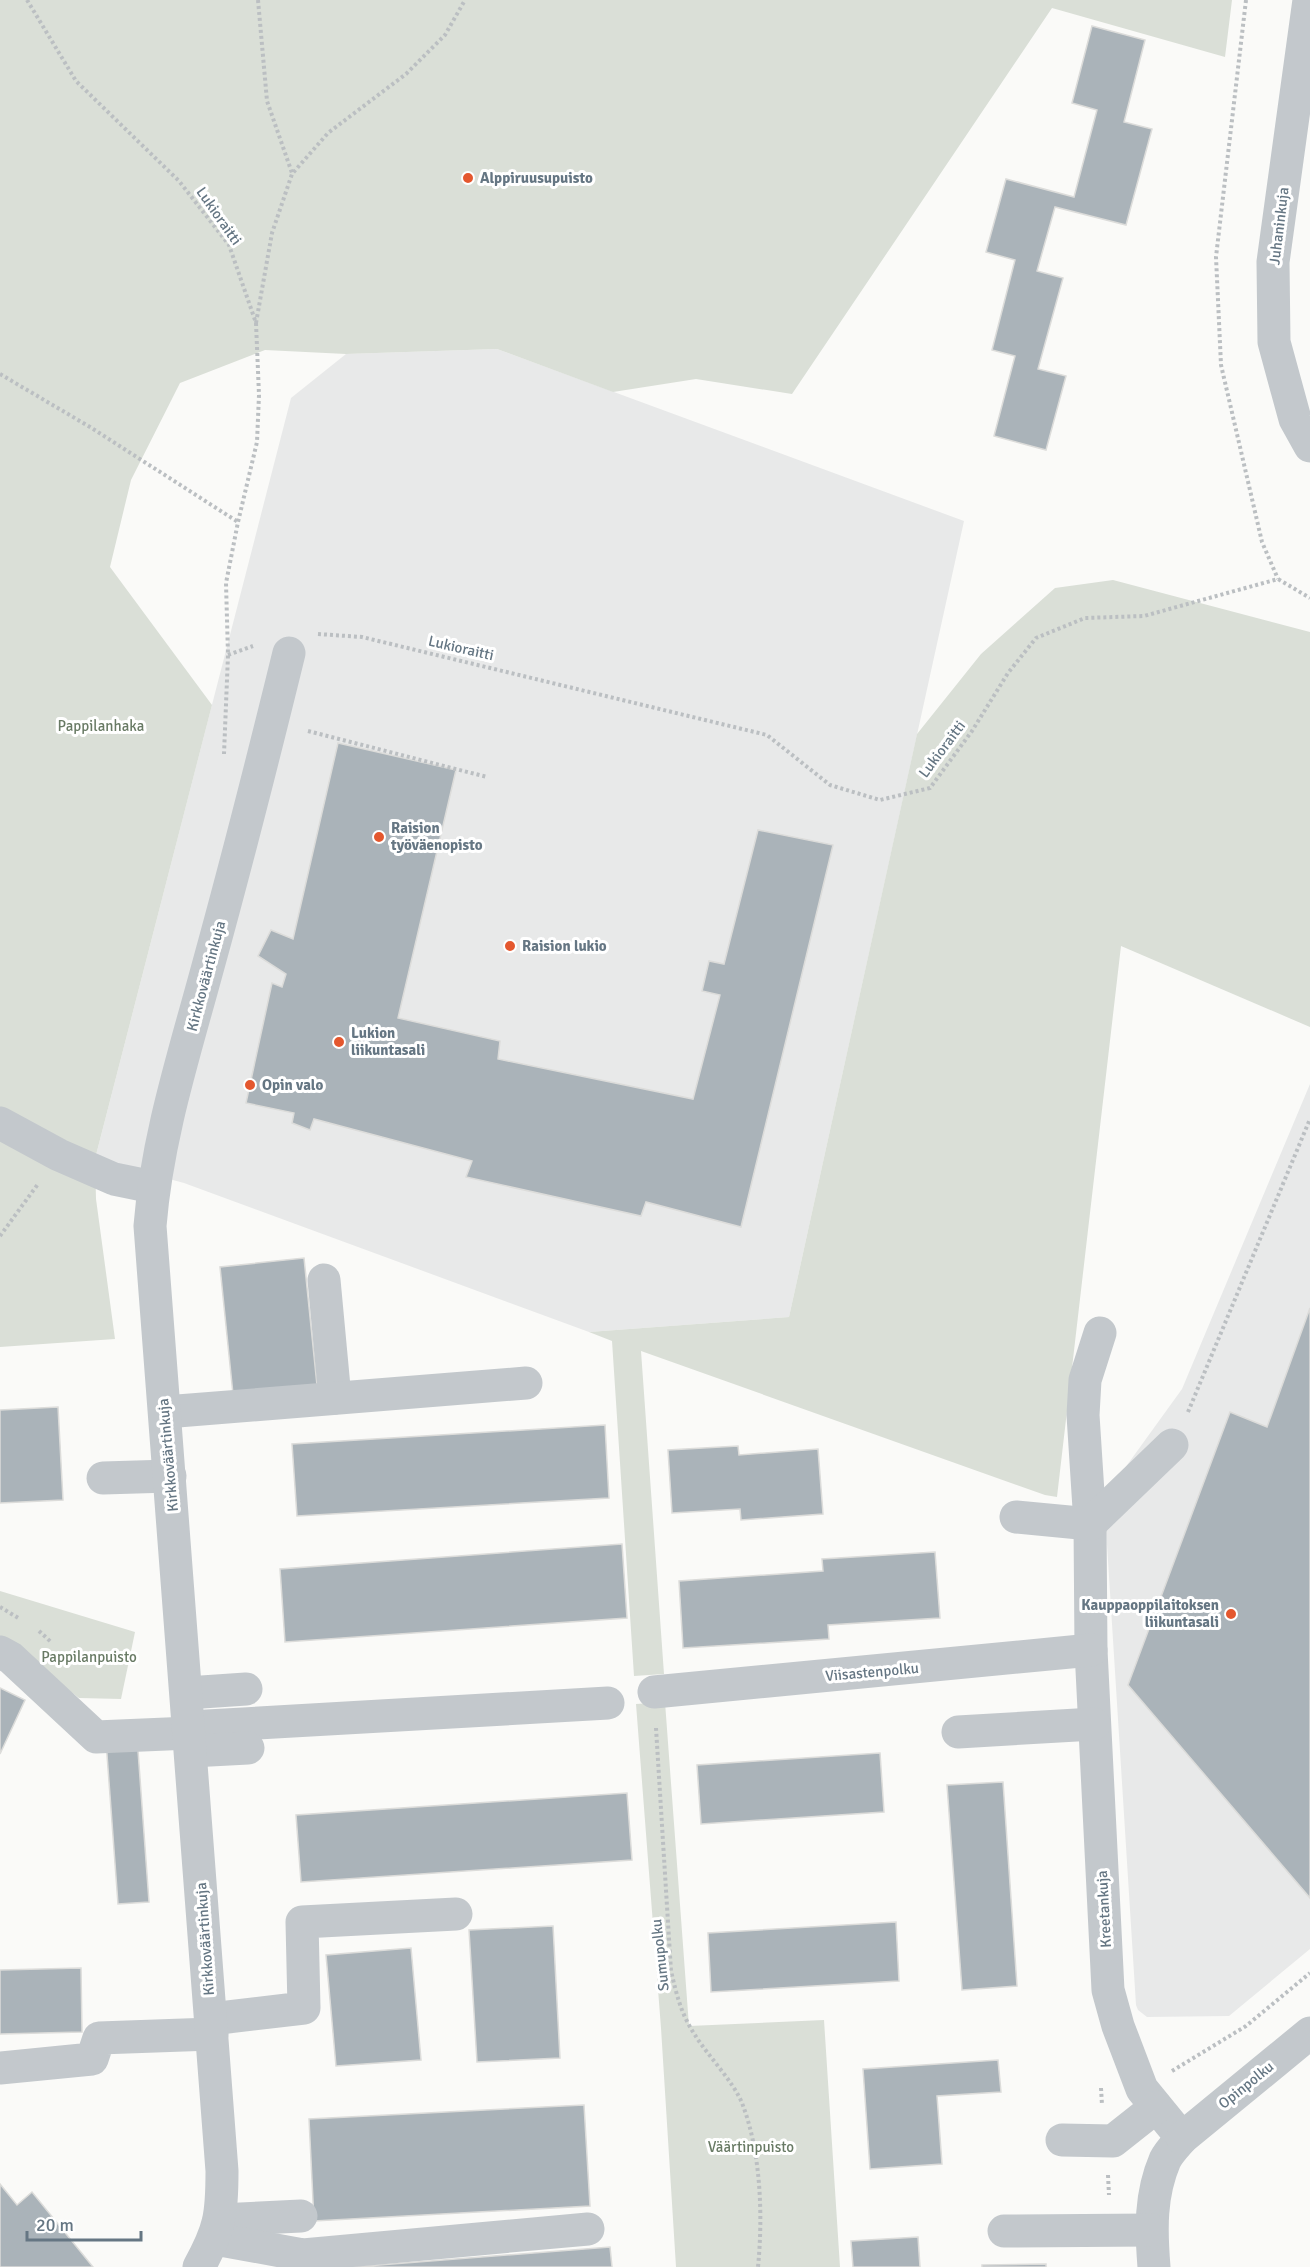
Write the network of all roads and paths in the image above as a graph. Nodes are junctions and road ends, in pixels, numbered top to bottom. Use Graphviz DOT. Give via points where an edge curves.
graph roads {
  1 [pos="27,0"];
  2 [pos="258,0"];
  3 [pos="465,0"];
  4 [pos="1309,0"];
  5 [pos="292,174"];
  6 [pos="256,323"];
  7 [pos="0,374"];
  8 [pos="1310,446"];
  9 [pos="238,522"];
  10 [pos="1310,598"];
  11 [pos="317,634"];
  12 [pos="275,648"];
  13 [pos="225,710"];
  14 [pos="272,722"];
  15 [pos="487,777"];
  16 [pos="1310,1119"];
  17 [pos="0,1123"];
  18 [pos="59,1155"];
  19 [pos="153,1187"];
  20 [pos="0,1236"];
  21 [pos="324,1280"];
  22 [pos="1100,1333"];
  23 [pos="526,1383"];
  24 [pos="335,1398"];
  25 [pos="165,1412"];
  26 [pos="1172,1445"];
  27 [pos="170,1476"];
  28 [pos="103,1478"];
  29 [pos="1016,1516"];
  30 [pos="1090,1524"];
  31 [pos="0,1607"];
  32 [pos="28,1624"];
  33 [pos="37,1630"];
  34 [pos="53,1644"];
  35 [pos="1091,1650"];
  36 [pos="0,1652"];
  37 [pos="246,1689"];
  38 [pos="654,1692"];
  39 [pos="187,1693"];
  40 [pos="608,1703"];
  41 [pos="1094,1724"];
  42 [pos="958,1732"];
  43 [pos="190,1737"];
  44 [pos="248,1748"];
  45 [pos="456,1914"];
  46 [pos="1310,1972"];
  47 [pos="211,2027"];
  48 [pos="1310,2033"];
  49 [pos="0,2068"];
  50 [pos="1149,2098"];
  51 [pos="1102,2107"];
  52 [pos="1182,2138"];
  53 [pos="1062,2140"];
  54 [pos="301,2216"];
  55 [pos="217,2229"];
  56 [pos="588,2229"];
  57 [pos="1151,2230"];
  58 [pos="1004,2231"];
  59 [pos="199,2267"];
  60 [pos="758,2267"];
  61 [pos="1154,2267"];
  1 -- 6 [label="path, Lukioraitti" via="76,81 179,180 229,245"];
  2 -- 5 [label="path" via="267,101"];
  3 -- 5 [label="path" via="445,34 406,74 328,133"];
  4 -- 8 [label="street, Juhaninkuja" via="1273,262 1274,342 1295,419"];
  5 -- 6 [label="path" via="272,233"];
  6 -- 9 [label="path, Lukioraitti" via="257,442"];
  7 -- 9 [label="path"];
  9 -- 12 [label="path, Lukioraitti" via="226,583 228,655"];
  10 -- 11 [label="path, Lukioraitti" via="1278,579 1144,616 1085,618 1036,638 930,788 880,800 830,785 767,735 362,638"];
  12 -- 14 [label="street, Kirkkoväärtinkuja"];
  13 -- 14 [label="path"];
  14 -- 15 [label="path"];
  14 -- 19 [label="street, Kirkkoväärtinkuja" via="171,1098"];
  16 -- 26 [label="path" via="1202,1382"];
  17 -- 18 [label="street"];
  18 -- 19 [label="street" via="114,1179"];
  18 -- 20 [label="path"];
  19 -- 25 [label="street, Kirkkoväärtinkuja" via="150,1226"];
  21 -- 24 [label="street"];
  22 -- 30 [label="street, Kreetankuja" via="1085,1380 1083,1415"];
  23 -- 24 [label="street"];
  24 -- 25 [label="street"];
  25 -- 27 [label="street, Kirkkoväärtinkuja"];
  26 -- 30 [label="street"];
  27 -- 28 [label="street"];
  27 -- 39 [label="street, Kirkkoväärtinkuja"];
  29 -- 30 [label="street"];
  30 -- 35 [label="street, Kreetankuja"];
  31 -- 32 [label="path"];
  33 -- 34 [label="path"];
  35 -- 38 [label="street, Viisastenpolku"];
  35 -- 41 [label="street, Kreetankuja"];
  36 -- 43 [label="street" via="96,1737"];
  37 -- 39 [label="street"];
  38 -- 60 [label="path, Sumupolku" via="671,1971 680,2008 741,2102 754,2150 760,2196"];
  39 -- 43 [label="street, Kirkkoväärtinkuja"];
  40 -- 43 [label="street"];
  41 -- 42 [label="street"];
  41 -- 50 [label="street, Kreetankuja" via="1108,1990 1118,2026"];
  43 -- 44 [label="street"];
  43 -- 47 [label="street, Kirkkoväärtinkuja"];
  45 -- 47 [label="street" via="302,1922 304,2008"];
  46 -- 50 [label="path" via="1246,2026"];
  47 -- 49 [label="street" via="99,2038 92,2059"];
  47 -- 55 [label="street, Kirkkoväärtinkuja" via="222,2172 222,2208"];
  48 -- 52 [label="street, Opinpolku"];
  50 -- 51 [label="path"];
  50 -- 52 [label="street, Kreetankuja"];
  50 -- 53 [label="street" via="1113,2141"];
  52 -- 57 [label="street" via="1166,2158 1158,2179"];
  54 -- 55 [label="street"];
  55 -- 56 [label="street" via="303,2255"];
  55 -- 59 [label="street, Kirkkoväärtinkuja"];
  57 -- 58 [label="street"];
  57 -- 61 [label="street"];
}
